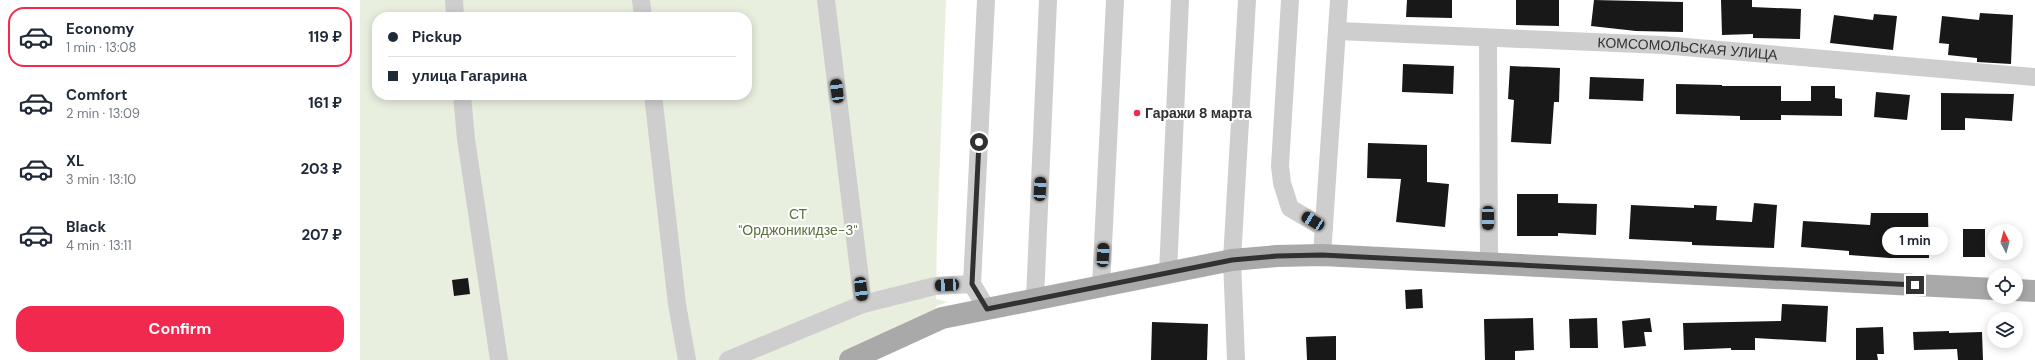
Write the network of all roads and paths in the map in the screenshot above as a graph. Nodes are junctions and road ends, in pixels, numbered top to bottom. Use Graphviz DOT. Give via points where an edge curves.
graph roads {
  1 [pos="454,0"];
  2 [pos="641,0"];
  3 [pos="826,0"];
  4 [pos="986,0"];
  5 [pos="1048,0"];
  6 [pos="1115,0"];
  7 [pos="1180,0"];
  8 [pos="1247,0"];
  9 [pos="1290,0"];
  10 [pos="1339,0"];
  11 [pos="455,12"];
  12 [pos="642,12"];
  13 [pos="1338,31"];
  14 [pos="1488,38"];
  15 [pos="2035,77"];
  16 [pos="462,100"];
  17 [pos="653,100"];
  18 [pos="1324,228"];
  19 [pos="1322,255"];
  20 [pos="1232,260"];
  21 [pos="1488,263"];
  22 [pos="1168,273"];
  23 [pos="972,284"];
  24 [pos="1101,286"];
  25 [pos="1987,289"];
  26 [pos="2023,290"];
  27 [pos="2035,291"];
  28 [pos="1035,300"];
  29 [pos="863,304"];
  30 [pos="987,309"];
  31 [pos="499,360"];
  32 [pos="687,360"];
  33 [pos="728,360"];
  34 [pos="850,360"];
  35 [pos="1236,360"];
  1 -- 11 [label="street"];
  2 -- 12 [label="street"];
  3 -- 29 [label="street"];
  4 -- 23 [label="street"];
  5 -- 28 [label="street"];
  6 -- 24 [label="street"];
  7 -- 22 [label="street"];
  8 -- 20 [label="street"];
  9 -- 18 [label="street" via="1280,166 1282,183 1290,208"];
  10 -- 13 [label="street"];
  13 -- 14 [label="street, КОМСОМОЛЬСКАЯ УЛИЦА"];
  13 -- 18 [label="street"];
  14 -- 15 [label="street, КОМСОМОЛЬСКАЯ УЛИЦА" via="1662,45"];
  14 -- 21 [label="street"];
  16 -- 31 [label="street"];
  17 -- 32 [label="street" via="677,304"];
  18 -- 19 [label="street"];
  19 -- 20 [label="main road"];
  19 -- 21 [label="main road"];
  20 -- 22 [label="main road"];
  20 -- 35 [label="street"];
  21 -- 25 [label="main road"];
  22 -- 24 [label="main road"];
  23 -- 29 [label="street" via="935,286"];
  23 -- 30 [label="street"];
  24 -- 28 [label="main road"];
  26 -- 27 [label="main road"];
  28 -- 30 [label="main road"];
  29 -- 33 [label="street"];
  30 -- 34 [label="main road" via="942,318"];
}
